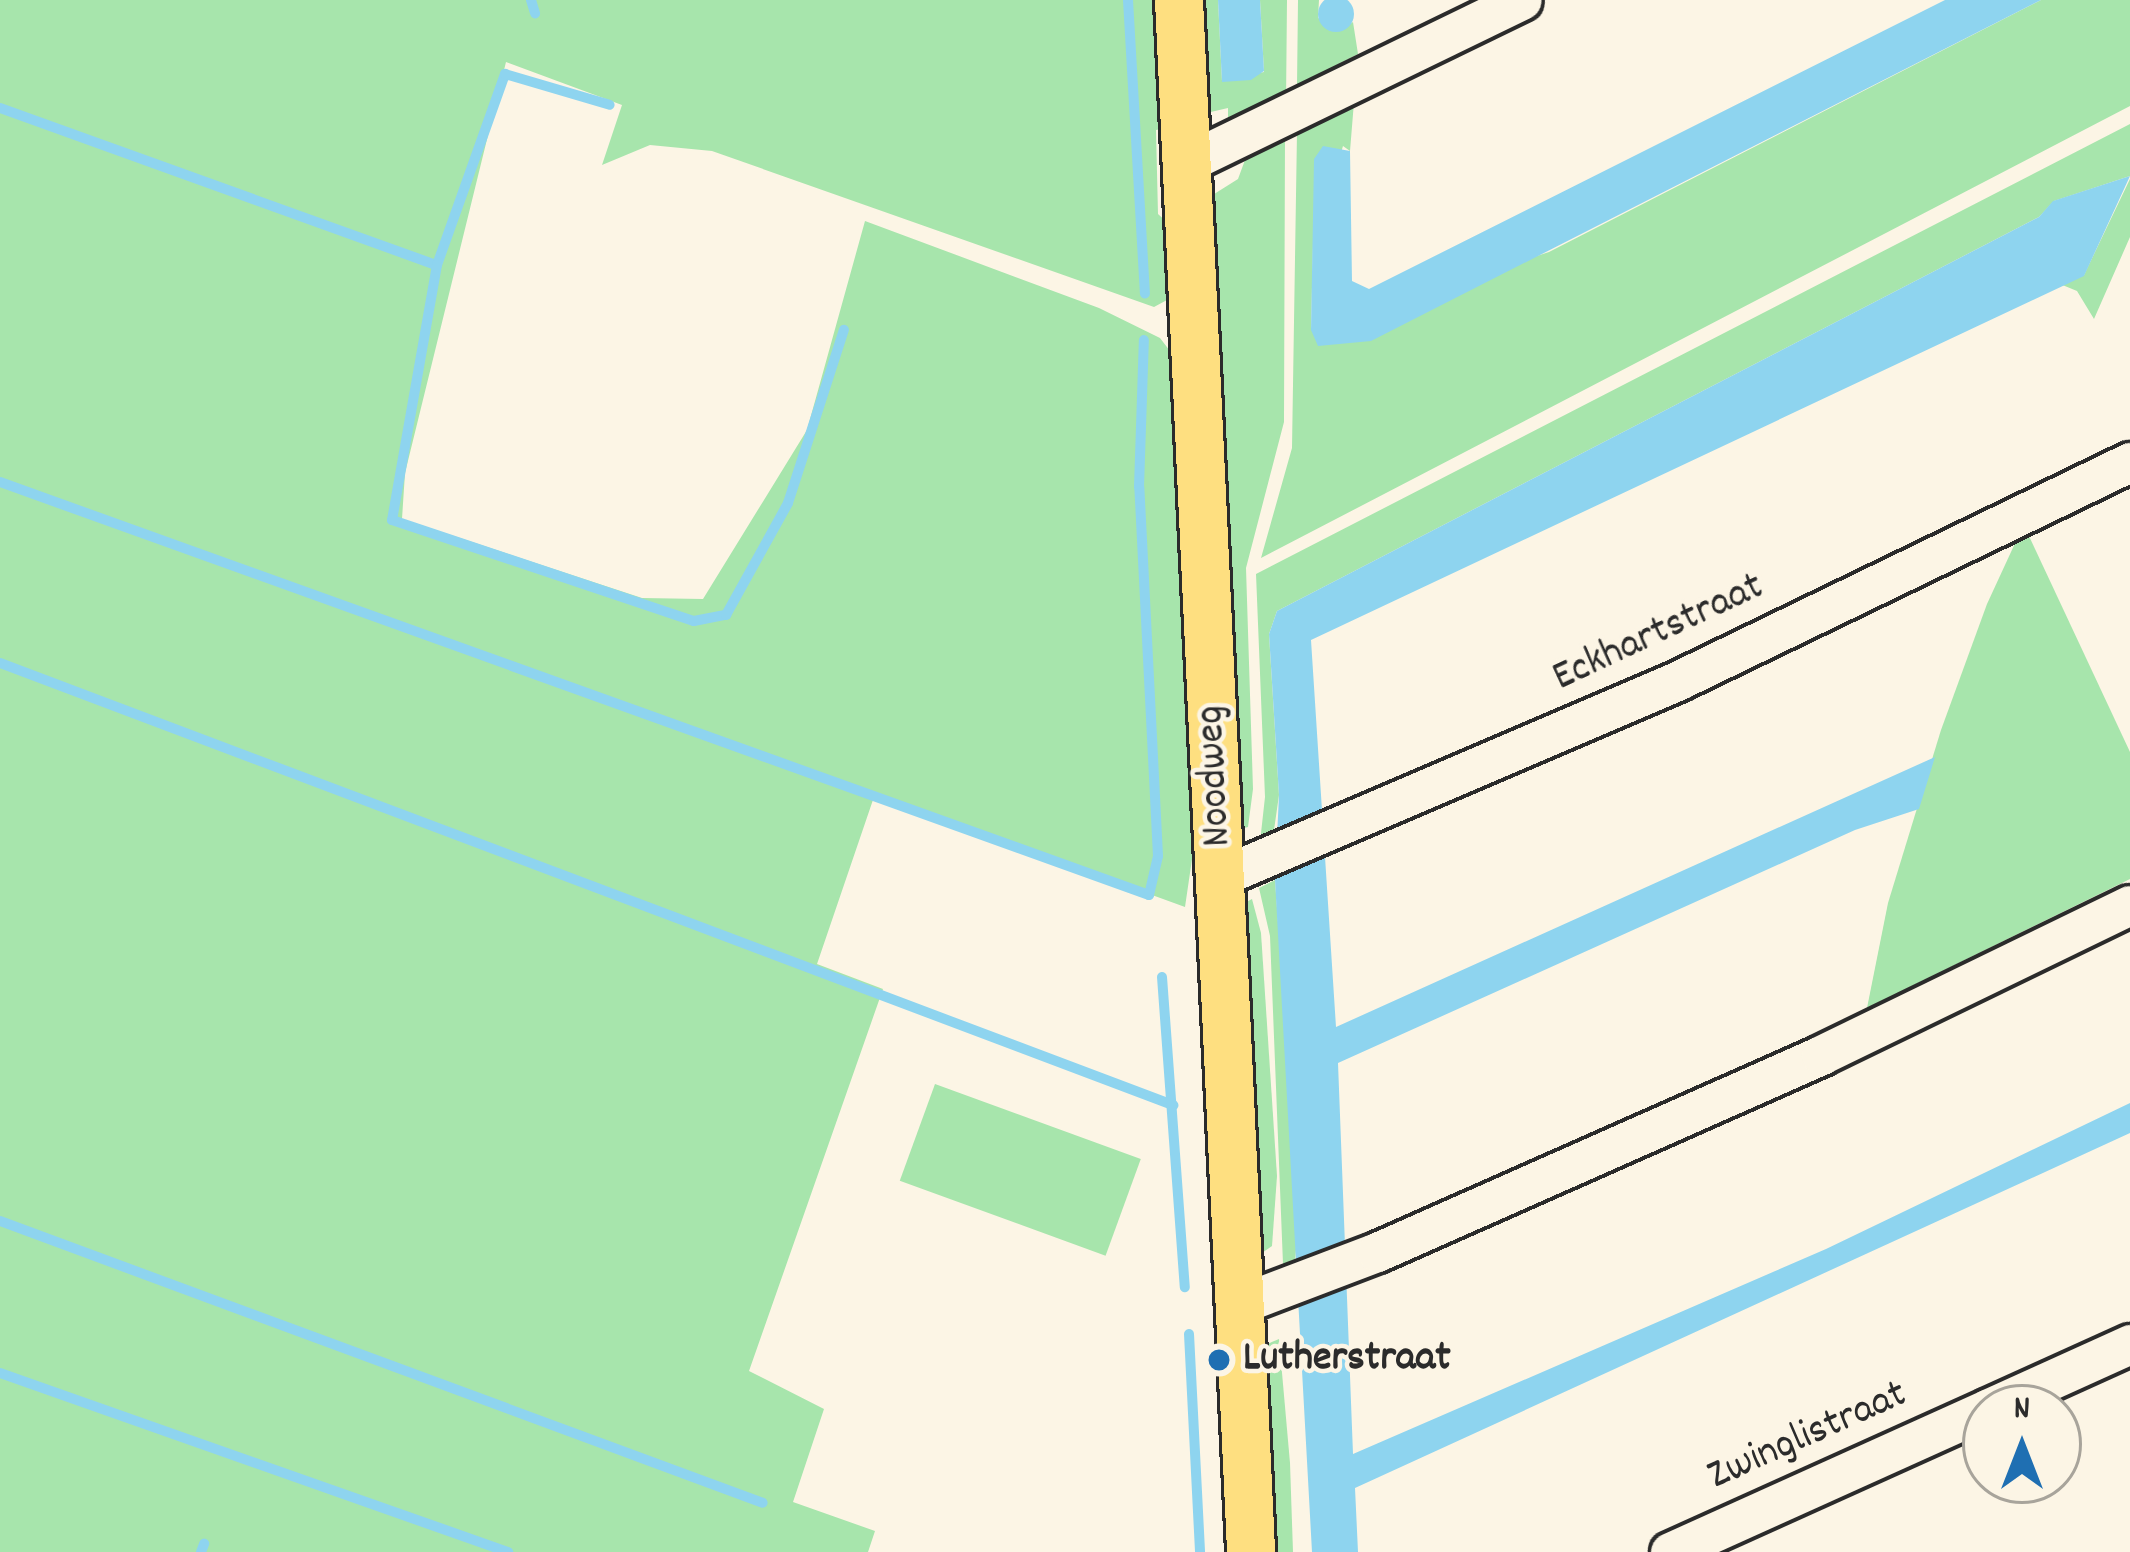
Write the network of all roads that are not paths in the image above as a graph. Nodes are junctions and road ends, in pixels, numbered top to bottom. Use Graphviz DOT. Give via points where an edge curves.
graph roads {
  1 [pos="1179,0"];
  2 [pos="1521,0"];
  3 [pos="1186,163"];
  4 [pos="2130,462"];
  5 [pos="1236,872"];
  6 [pos="2130,905"];
  7 [pos="1256,1297"];
  8 [pos="2130,1344"];
  9 [pos="2042,1384"];
  10 [pos="1962,1420"];
  11 [pos="1251,1552"];
  12 [pos="1670,1552"];
  1 -- 3 [label="main road, Noodweg"];
  2 -- 3 [label="street"];
  3 -- 5 [label="main road, Noodweg"];
  4 -- 5 [label="street, Eckhartstraat" via="1679,680"];
  5 -- 7 [label="main road, Noodweg"];
  6 -- 7 [label="street" via="1821,1055 1377,1252"];
  7 -- 11 [label="main road, Noodweg"];
  8 -- 9 [label="street, Zwinglistraat"];
  10 -- 12 [label="street, Zwinglistraat"];
}
